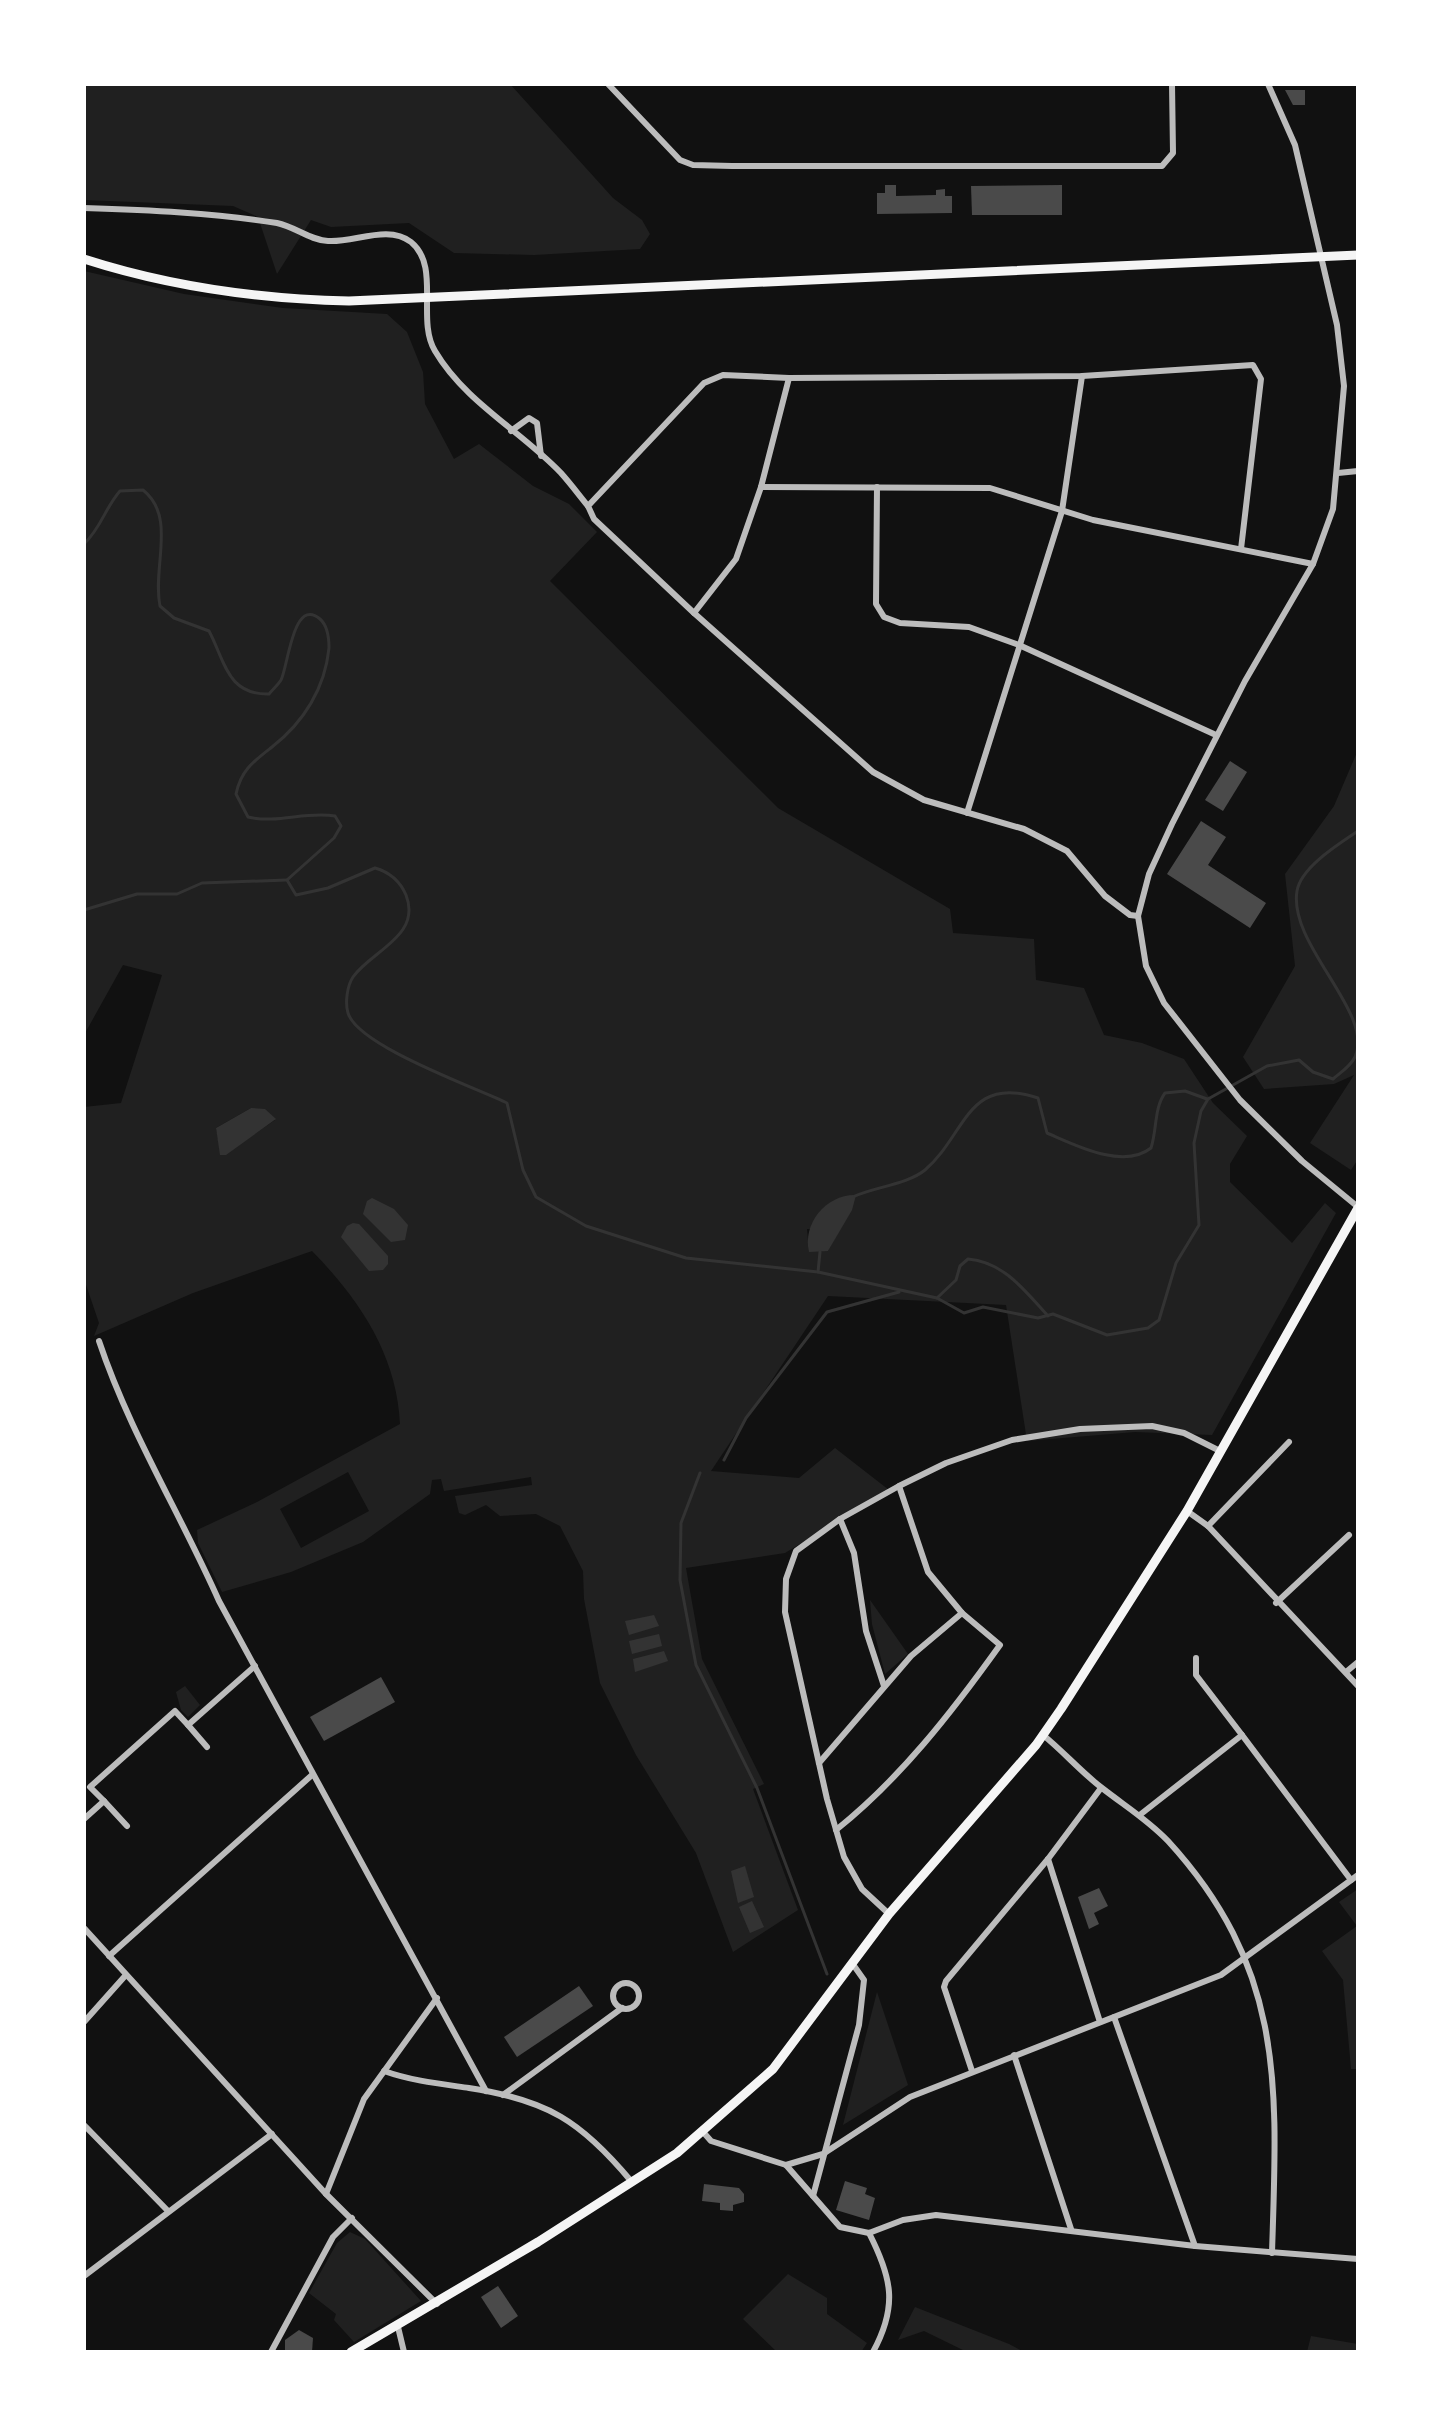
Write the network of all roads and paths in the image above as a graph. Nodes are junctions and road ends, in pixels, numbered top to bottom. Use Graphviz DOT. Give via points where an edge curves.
graph roads {
  1 [pos="608,84"];
  2 [pos="1172,84"];
  3 [pos="1268,84"];
  4 [pos="84,208"];
  5 [pos="1358,255"];
  6 [pos="1322,257"];
  7 [pos="84,259"];
  8 [pos="1082,376"];
  9 [pos="789,378"];
  10 [pos="511,431"];
  11 [pos="541,456"];
  12 [pos="1358,471"];
  13 [pos="1338,473"];
  14 [pos="761,487"];
  15 [pos="877,487"];
  16 [pos="588,506"];
  17 [pos="1062,511"];
  18 [pos="1241,549"];
  19 [pos="1313,564"];
  20 [pos="694,613"];
  21 [pos="1019,645"];
  22 [pos="1216,735"];
  23 [pos="967,813"];
  24 [pos="1138,916"];
  25 [pos="1358,1207"];
  26 [pos="99,1341"];
  27 [pos="1289,1442"];
  28 [pos="1220,1451"];
  29 [pos="899,1486"];
  30 [pos="1187,1511"];
  31 [pos="840,1519"];
  32 [pos="1208,1526"];
  33 [pos="1349,1535"];
  34 [pos="1276,1603"];
  35 [pos="962,1613"];
  36 [pos="1196,1658"];
  37 [pos="1358,1662"];
  38 [pos="255,1666"];
  39 [pos="1346,1672"];
  40 [pos="884,1686"];
  41 [pos="1358,1686"];
  42 [pos="188,1725"];
  43 [pos="1043,1735"];
  44 [pos="1242,1735"];
  45 [pos="207,1747"];
  46 [pos="819,1764"];
  47 [pos="312,1775"];
  48 [pos="1101,1788"];
  49 [pos="104,1801"];
  50 [pos="1141,1814"];
  51 [pos="84,1819"];
  52 [pos="127,1826"];
  53 [pos="836,1830"];
  54 [pos="1048,1859"];
  55 [pos="1358,1875"];
  56 [pos="1351,1880"];
  57 [pos="889,1914"];
  58 [pos="84,1928"];
  59 [pos="109,1956"];
  60 [pos="1246,1958"];
  61 [pos="852,1963"];
  62 [pos="125,1976"];
  63 [pos="437,1998"];
  64 [pos="622,2008"];
  65 [pos="1114,2017"];
  66 [pos="84,2022"];
  67 [pos="1100,2022"];
  68 [pos="1014,2055"];
  69 [pos="384,2071"];
  70 [pos="972,2071"];
  71 [pos="486,2091"];
  72 [pos="503,2095"];
  73 [pos="84,2125"];
  74 [pos="704,2133"];
  75 [pos="272,2134"];
  76 [pos="823,2154"];
  77 [pos="786,2165"];
  78 [pos="631,2181"];
  79 [pos="326,2194"];
  80 [pos="813,2196"];
  81 [pos="168,2211"];
  82 [pos="352,2218"];
  83 [pos="1071,2229"];
  84 [pos="869,2233"];
  85 [pos="1195,2246"];
  86 [pos="1272,2253"];
  87 [pos="1358,2259"];
  88 [pos="84,2276"];
  89 [pos="437,2304"];
  90 [pos="398,2327"];
  91 [pos="401,2350"];
  92 [pos="271,2352"];
  93 [pos="351,2352"];
  94 [pos="873,2352"];
  1 -- 2 [label="street" via="680,160 693,165 768,166 1162,166 1173,153"];
  3 -- 6 [label="street" via="1295,145"];
  4 -- 10 [label="street" via="266,222 330,242 396,235 419,251 434,351"];
  5 -- 6 [label="main road"];
  6 -- 7 [label="main road" via="349,301 227,293"];
  6 -- 13 [label="street" via="1344,386"];
  8 -- 9 [label="street"];
  8 -- 17 [label="street"];
  8 -- 18 [label="street" via="1244,364 1257,369 1261,379"];
  9 -- 14 [label="street"];
  9 -- 16 [label="street" via="712,377"];
  10 -- 11 [label="street"];
  10 -- 11 [label="street" via="529,418 537,423"];
  11 -- 16 [label="street"];
  12 -- 13 [label="street"];
  13 -- 19 [label="street" via="1331,519"];
  14 -- 15 [label="street"];
  14 -- 20 [label="street" via="736,559"];
  15 -- 17 [label="street" via="990,488"];
  15 -- 21 [label="street" via="876,604 884,617 900,623 969,627"];
  16 -- 20 [label="street" via="594,519"];
  17 -- 18 [label="street"];
  17 -- 21 [label="street"];
  18 -- 19 [label="street"];
  19 -- 22 [label="street"];
  20 -- 23 [label="street" via="873,772 924,800"];
  21 -- 22 [label="street"];
  21 -- 23 [label="street"];
  22 -- 24 [label="street" via="1149,874"];
  23 -- 24 [label="street" via="1024,829 1067,851 1105,896"];
  24 -- 25 [label="street" via="1146,966 1164,1003 1240,1100"];
  25 -- 28 [label="main road"];
  26 -- 38 [label="street" via="126,1413"];
  27 -- 32 [label="street"];
  28 -- 29 [label="street" via="1184,1433 1152,1426 1080,1429 1012,1440"];
  28 -- 30 [label="main road"];
  29 -- 31 [label="street"];
  29 -- 35 [label="street" via="928,1572"];
  30 -- 32 [label="street"];
  30 -- 43 [label="main road"];
  31 -- 40 [label="street" via="854,1553 866,1631"];
  31 -- 46 [label="street" via="796,1551 786,1579 785,1612"];
  32 -- 34 [label="street"];
  33 -- 34 [label="street"];
  34 -- 39 [label="street"];
  35 -- 40 [label="street"];
  35 -- 53 [label="street" via="1000,1645 951,1711 867,1805"];
  36 -- 44 [label="street" via="1196,1675"];
  37 -- 39 [label="street"];
  38 -- 42 [label="street"];
  38 -- 47 [label="street"];
  39 -- 41 [label="street"];
  40 -- 46 [label="street"];
  42 -- 45 [label="street"];
  42 -- 49 [label="street" via="175,1711 90,1787"];
  43 -- 48 [label="street"];
  43 -- 57 [label="main road"];
  44 -- 50 [label="street"];
  44 -- 56 [label="street"];
  46 -- 53 [label="street"];
  47 -- 59 [label="street"];
  47 -- 63 [label="street"];
  48 -- 50 [label="street"];
  48 -- 54 [label="street"];
  49 -- 51 [label="street"];
  49 -- 52 [label="street"];
  50 -- 60 [label="street" via="1170,1843 1217,1907"];
  53 -- 57 [label="street" via="862,1889"];
  54 -- 67 [label="street"];
  54 -- 70 [label="street" via="946,1981"];
  55 -- 56 [label="street"];
  56 -- 60 [label="street"];
  57 -- 61 [label="main road"];
  58 -- 59 [label="street"];
  59 -- 62 [label="street"];
  60 -- 65 [label="street" via="1221,1975"];
  60 -- 86 [label="street" via="1276,2089"];
  61 -- 74 [label="main road" via="773,2069"];
  61 -- 76 [label="street" via="864,1980 859,2025"];
  62 -- 66 [label="street"];
  62 -- 75 [label="street"];
  63 -- 69 [label="street"];
  63 -- 71 [label="street"];
  64 -- 64 [label="street" via="630,2008 638,1998 627,1983 614,1991 615,2003"];
  64 -- 72 [label="street"];
  65 -- 67 [label="street"];
  65 -- 85 [label="street"];
  67 -- 68 [label="street"];
  68 -- 70 [label="street"];
  68 -- 83 [label="street"];
  69 -- 71 [label="street"];
  69 -- 79 [label="street" via="364,2099"];
  70 -- 76 [label="street" via="910,2097"];
  71 -- 72 [label="street"];
  72 -- 78 [label="street" via="549,2108 574,2122"];
  73 -- 81 [label="street"];
  74 -- 77 [label="street" via="711,2141"];
  74 -- 78 [label="main road"];
  75 -- 79 [label="street"];
  75 -- 81 [label="street"];
  76 -- 77 [label="street"];
  76 -- 80 [label="street"];
  77 -- 80 [label="street"];
  78 -- 89 [label="main road"];
  79 -- 82 [label="street"];
  80 -- 84 [label="street" via="840,2227"];
  81 -- 88 [label="street"];
  82 -- 89 [label="street"];
  82 -- 92 [label="street" via="333,2237"];
  83 -- 84 [label="street" via="936,2215"];
  83 -- 85 [label="street"];
  84 -- 94 [label="street" via="888,2278 891,2305"];
  85 -- 86 [label="street"];
  86 -- 87 [label="street"];
  89 -- 90 [label="main road"];
  90 -- 91 [label="street"];
  90 -- 93 [label="main road"];
}
